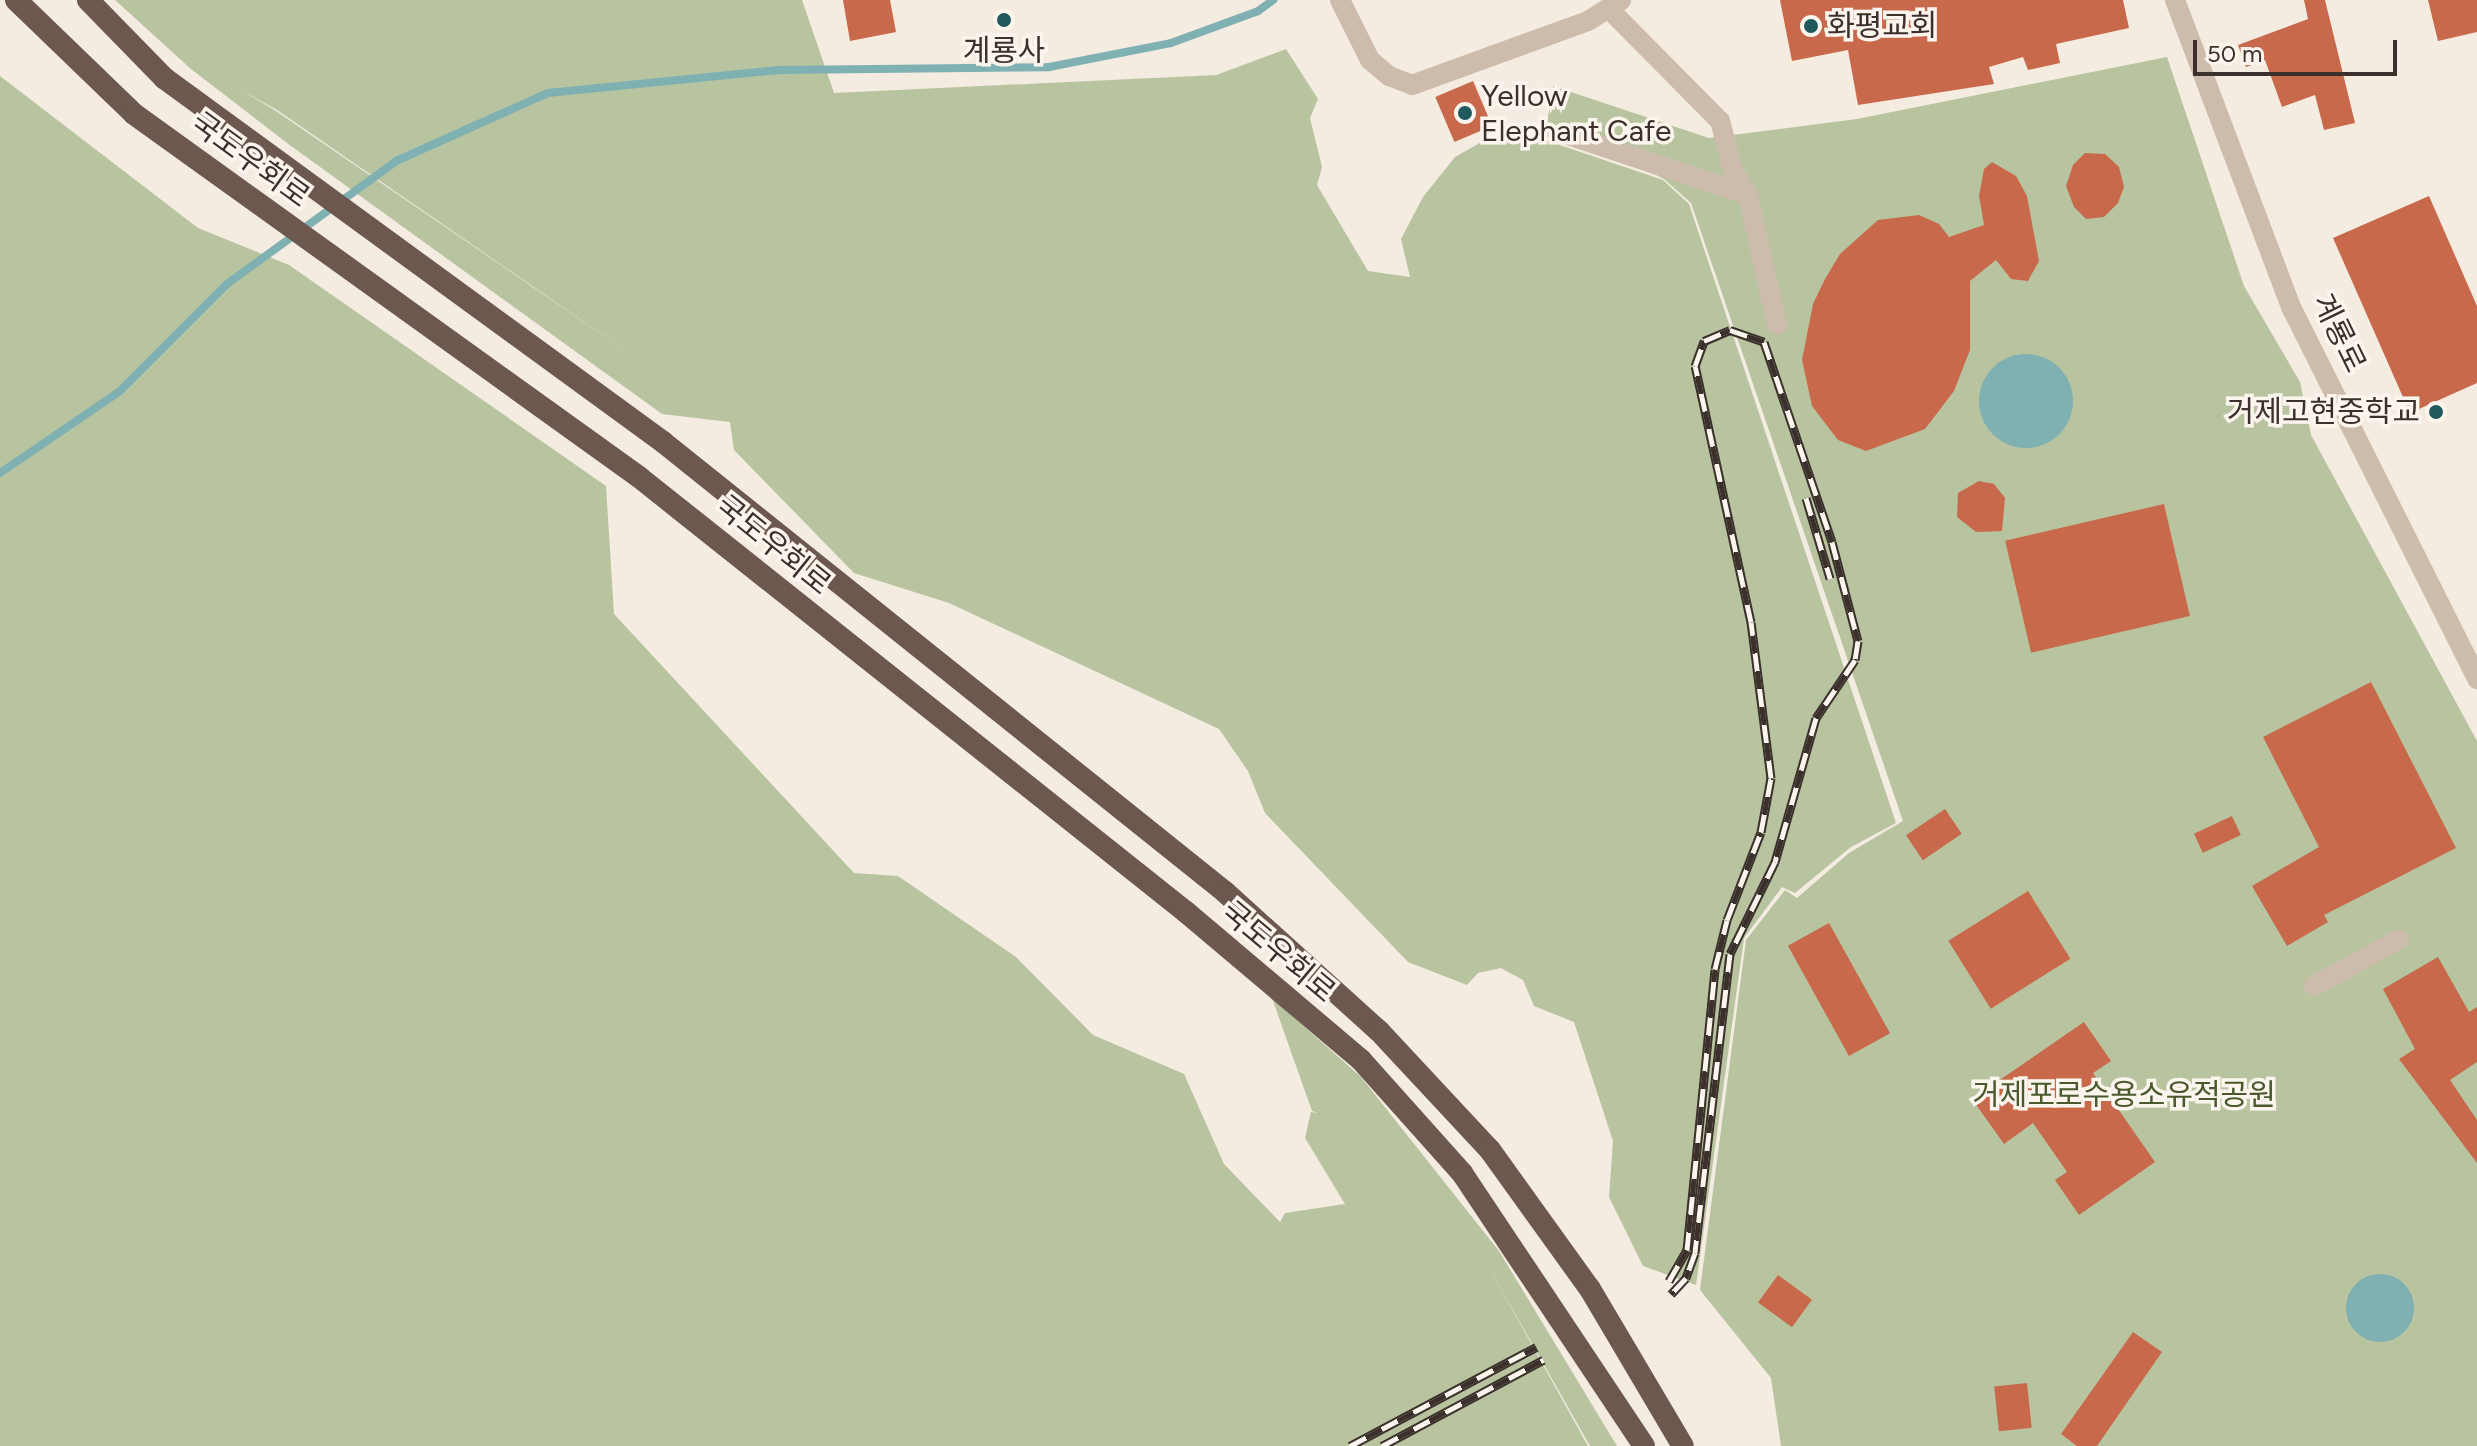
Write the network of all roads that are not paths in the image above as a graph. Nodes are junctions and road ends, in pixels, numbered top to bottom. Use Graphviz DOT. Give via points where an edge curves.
graph roads {
  1 [pos="16,0"];
  2 [pos="88,0"];
  3 [pos="1340,0"];
  4 [pos="2175,0"];
  5 [pos="1615,5"];
  6 [pos="1565,134"];
  7 [pos="1748,195"];
  8 [pos="1777,325"];
  9 [pos="2476,676"];
  10 [pos="2399,939"];
  11 [pos="2314,986"];
  12 [pos="1644,1446"];
  13 [pos="1683,1446"];
  1 -- 12 [label="highway, 국도우회로, bridge" via="134,114 639,477 1186,912 1361,1060 1462,1173"];
  2 -- 13 [label="highway, 국도우회로, bridge" via="164,78 663,442 1225,892 1379,1031 1490,1150 1590,1289"];
  3 -- 5 [label="street" via="1370,60 1389,76 1412,85"];
  4 -- 9 [label="street, 계룡로" via="2292,309"];
  5 -- 7 [label="street" via="1720,121 1733,170"];
  6 -- 7 [label="street"];
  7 -- 8 [label="street"];
  10 -- 11 [label="street"];
}
